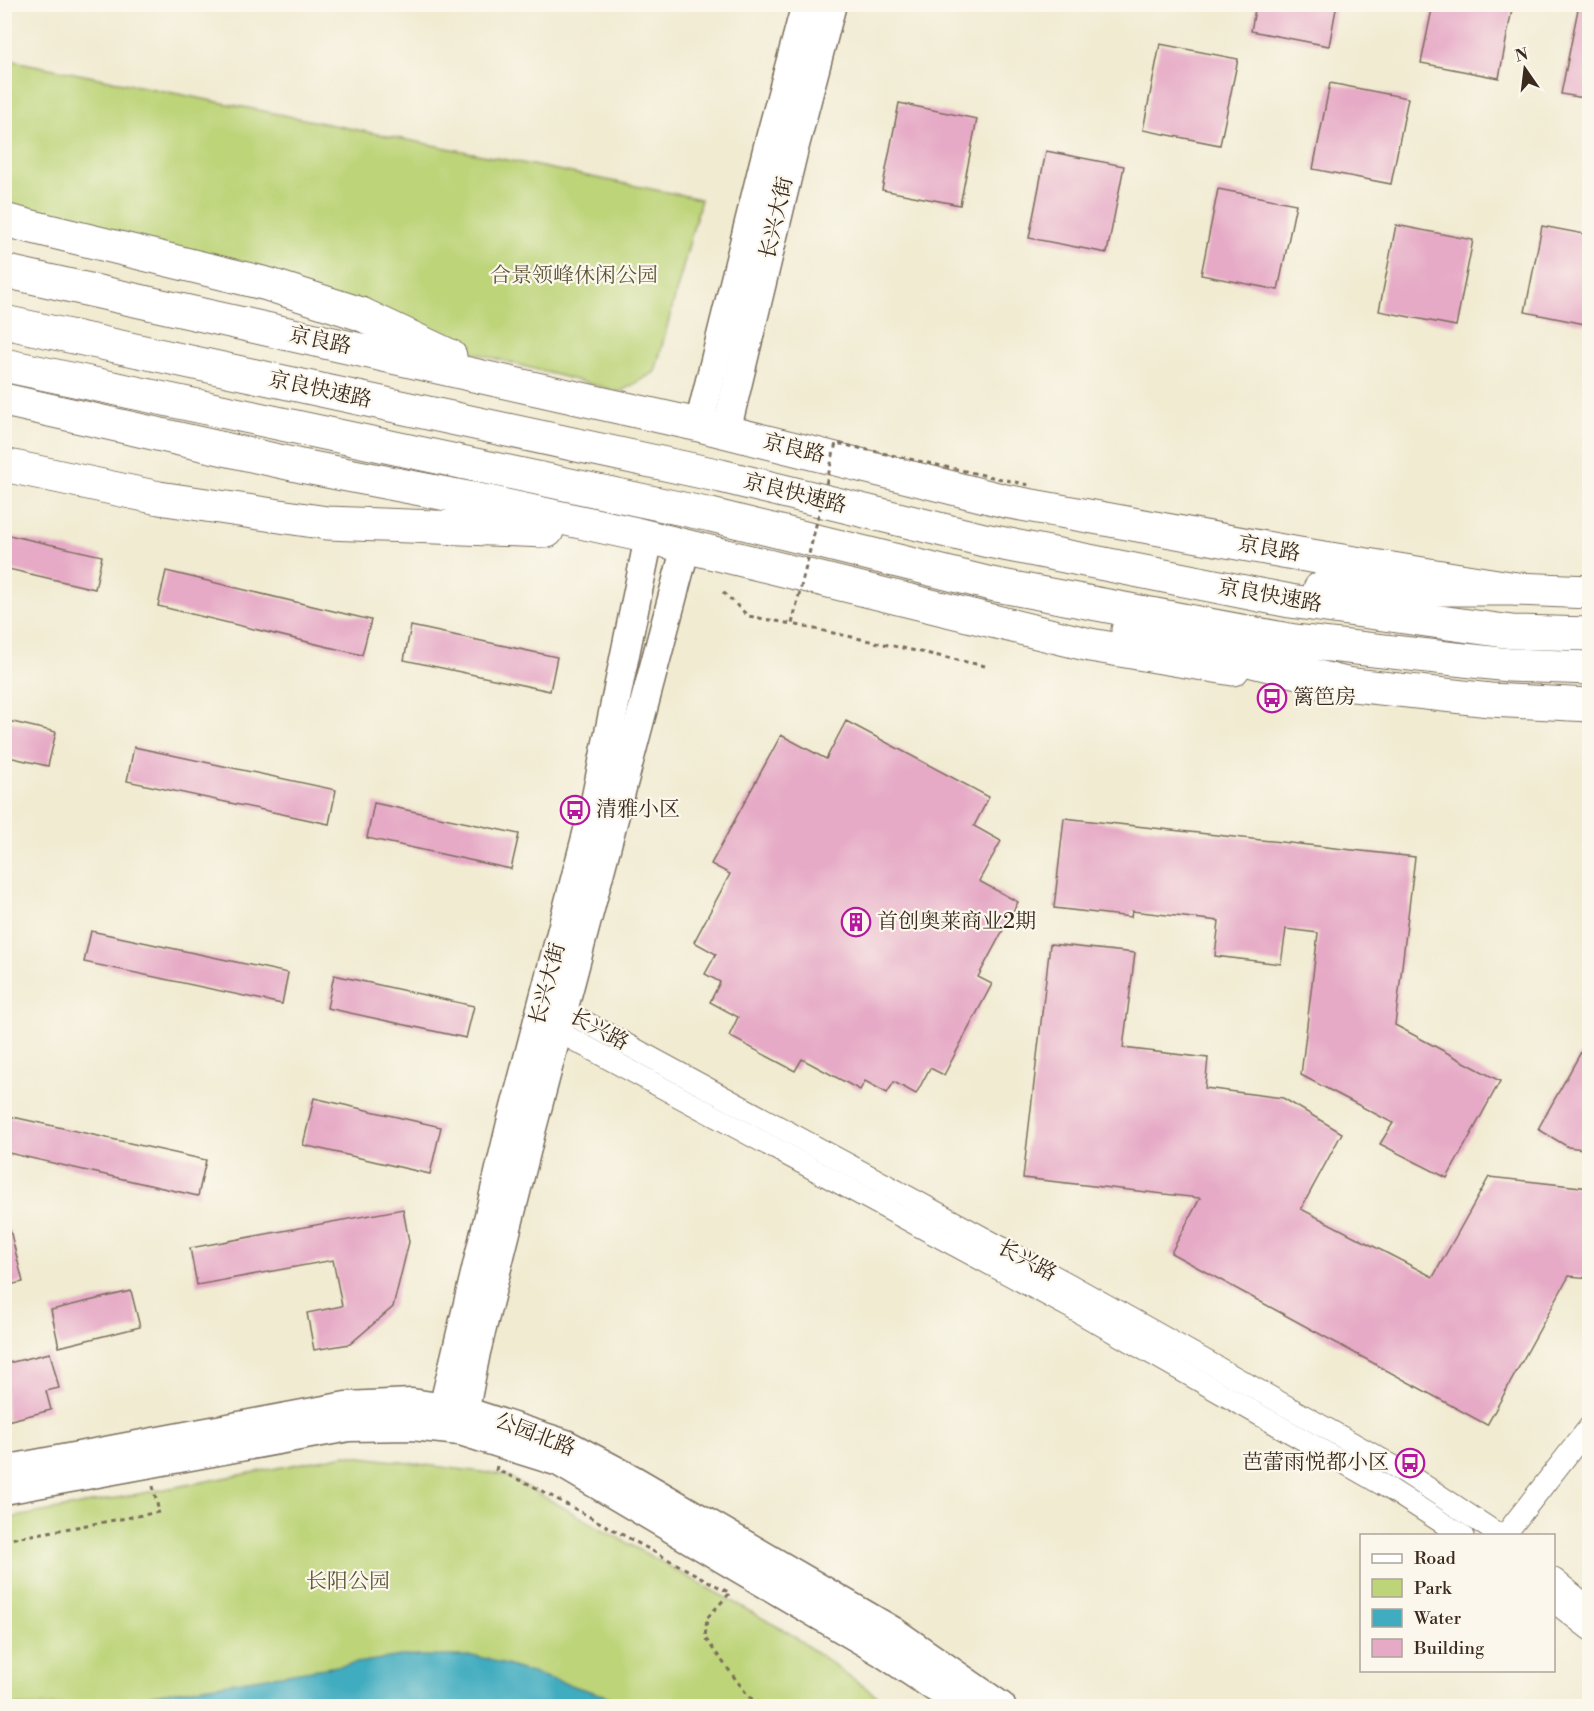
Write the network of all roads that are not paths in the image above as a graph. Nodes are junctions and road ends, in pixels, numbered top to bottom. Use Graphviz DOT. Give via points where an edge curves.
graph roads {
  1 [pos="806,4"];
  2 [pos="832,4"];
  3 [pos="4,220"];
  4 [pos="4,271"];
  5 [pos="4,322"];
  6 [pos="4,365"];
  7 [pos="524,386"];
  8 [pos="4,400"];
  9 [pos="712,429"];
  10 [pos="4,465"];
  11 [pos="642,536"];
  12 [pos="686,546"];
  13 [pos="943,574"];
  14 [pos="1231,589"];
  15 [pos="1516,589"];
  16 [pos="1590,592"];
  17 [pos="1590,634"];
  18 [pos="1590,668"];
  19 [pos="1346,684"];
  20 [pos="1590,705"];
  21 [pos="551,1017"];
  22 [pos="451,1419"];
  23 [pos="1590,1426"];
  24 [pos="4,1470"];
  25 [pos="4,1490"];
  26 [pos="1460,1534"];
  27 [pos="1499,1534"];
  28 [pos="1504,1534"];
  29 [pos="1555,1580"];
  30 [pos="1555,1603"];
  31 [pos="1590,1608"];
  32 [pos="1590,1630"];
  33 [pos="963,1707"];
  34 [pos="1001,1707"];
  1 -- 9 [label="street, 长兴大街" via="768,146"];
  2 -- 9 [label="street, 长兴大街"];
  3 -- 7 [label="main road" via="267,284 361,314"];
  4 -- 7 [label="main road, 京良路"];
  5 -- 14 [label="main road, 京良快速路" via="721,476 984,540"];
  6 -- 13 [label="main road, 京良快速路" via="711,515"];
  7 -- 9 [label="main road, 京良路"];
  8 -- 11 [label="main road"];
  9 -- 15 [label="main road, 京良路" via="1005,501"];
  10 -- 11 [label="main road" via="159,498 327,523"];
  11 -- 12 [label="main road"];
  11 -- 21 [label="street, 长兴大街" via="606,755"];
  12 -- 19 [label="main road" via="1090,645 1276,677"];
  12 -- 21 [label="street, 长兴大街"];
  13 -- 18 [label="main road, 京良快速路" via="1294,641 1509,665"];
  13 -- 19 [label="main road" via="1079,617"];
  14 -- 15 [label="main road"];
  14 -- 17 [label="main road, 京良快速路" via="1290,602 1512,632"];
  15 -- 16 [label="main road, 京良路"];
  19 -- 20 [label="main road" via="1490,700"];
  21 -- 22 [label="street, 长兴大街" via="476,1352"];
  21 -- 26 [label="street, 长兴路" via="1390,1489"];
  21 -- 27 [label="street, 长兴路" via="1069,1284 1404,1472"];
  22 -- 24 [label="street, 公园北路" via="411,1403 346,1406"];
  22 -- 25 [label="street, 公园北路" via="350,1427"];
  22 -- 33 [label="street, 公园北路" via="559,1462 873,1647"];
  22 -- 34 [label="street, 公园北路" via="566,1444 893,1631"];
  23 -- 28 [label="street"];
  29 -- 31 [label="street"];
  30 -- 32 [label="street"];
}
